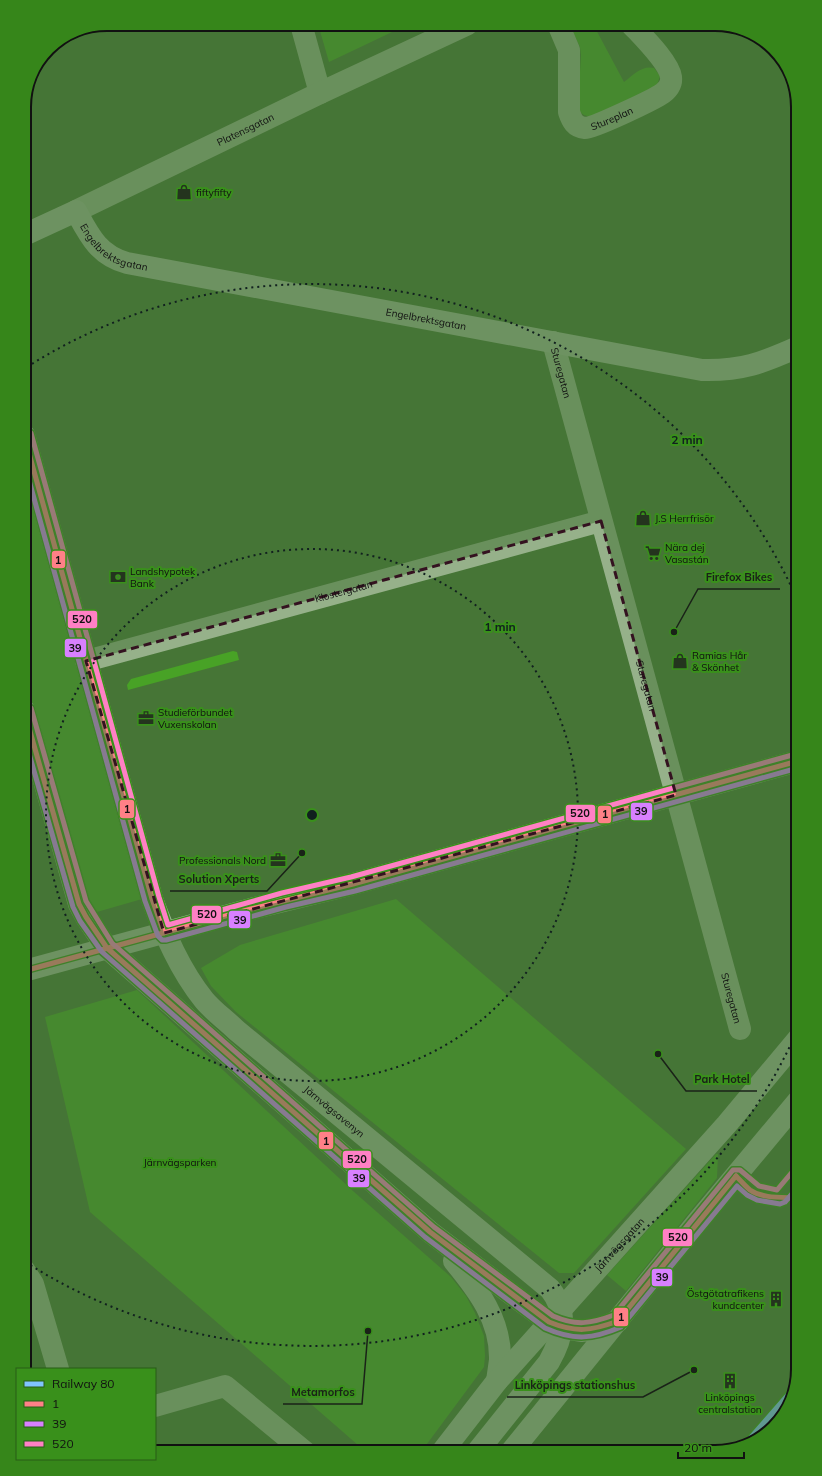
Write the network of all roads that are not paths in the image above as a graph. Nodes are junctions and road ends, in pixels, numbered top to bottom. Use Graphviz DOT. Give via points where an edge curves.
graph roads {
  1 [pos="303,31"];
  2 [pos="453,31"];
  3 [pos="561,31"];
  4 [pos="637,31"];
  5 [pos="320,93"];
  6 [pos="76,211"];
  7 [pos="31,232"];
  8 [pos="553,342"];
  9 [pos="791,350"];
  10 [pos="31,461"];
  11 [pos="601,521"];
  12 [pos="86,661"];
  13 [pos="31,735"];
  14 [pos="791,763"];
  15 [pos="676,795"];
  16 [pos="164,933"];
  17 [pos="107,948"];
  18 [pos="31,969"];
  19 [pos="740,1029"];
  20 [pos="791,1047"];
  21 [pos="791,1110"];
  22 [pos="430,1232"];
  23 [pos="31,1281"];
  24 [pos="557,1320"];
  25 [pos="618,1321"];
  26 [pos="58,1368"];
  27 [pos="497,1381"];
  28 [pos="156,1406"];
  29 [pos="297,1445"];
  30 [pos="447,1445"];
  31 [pos="483,1445"];
  32 [pos="516,1445"];
  1 -- 5 [label="street"];
  2 -- 5 [label="street, Platensgatan"];
  3 -- 4 [label="street, Stureplan" via="569,50 569,112 577,126 585,128 662,94 670,85 671,78 666,64"];
  5 -- 6 [label="street, Platensgatan"];
  6 -- 7 [label="main road, Platensgatan"];
  6 -- 8 [label="main road, Engelbrektsgatan" via="92,240 108,255 121,261"];
  8 -- 9 [label="main road, Engelbrektsgatan" via="702,370 733,370 762,363"];
  8 -- 11 [label="street, Sturegatan"];
  10 -- 12 [label="main road, Järnvägsavenyn"];
  11 -- 12 [label="street, Klostergatan"];
  11 -- 15 [label="street, Sturegatan"];
  12 -- 16 [label="main road, Järnvägsavenyn" via="152,899"];
  13 -- 17 [label="main road" via="79,904"];
  14 -- 15 [label="main road"];
  15 -- 16 [label="main road"];
  15 -- 19 [label="street, Sturegatan"];
  16 -- 17 [label="main road"];
  16 -- 24 [label="main road, Järnvägsavenyn" via="183,970 205,1001 236,1030 550,1290 556,1297"];
  17 -- 18 [label="main road"];
  17 -- 22 [label="main road"];
  20 -- 24 [label="main road, Järnvägsgatan" via="727,1124 593,1274"];
  21 -- 25 [label="main road"];
  22 -- 24 [label="main road"];
  22 -- 27 [label="main road" via="471,1282 495,1324 500,1360"];
  23 -- 26 [label="street"];
  24 -- 25 [label="main road" via="581,1330 598,1329"];
  24 -- 27 [label="main road, Järnvägsgatan"];
  24 -- 31 [label="main road, Järnvägsgatan" via="560,1339 550,1362"];
  25 -- 32 [label="main road"];
  27 -- 30 [label="main road, Järnvägsgatan"];
  28 -- 29 [label="street" via="225,1386"];
}
